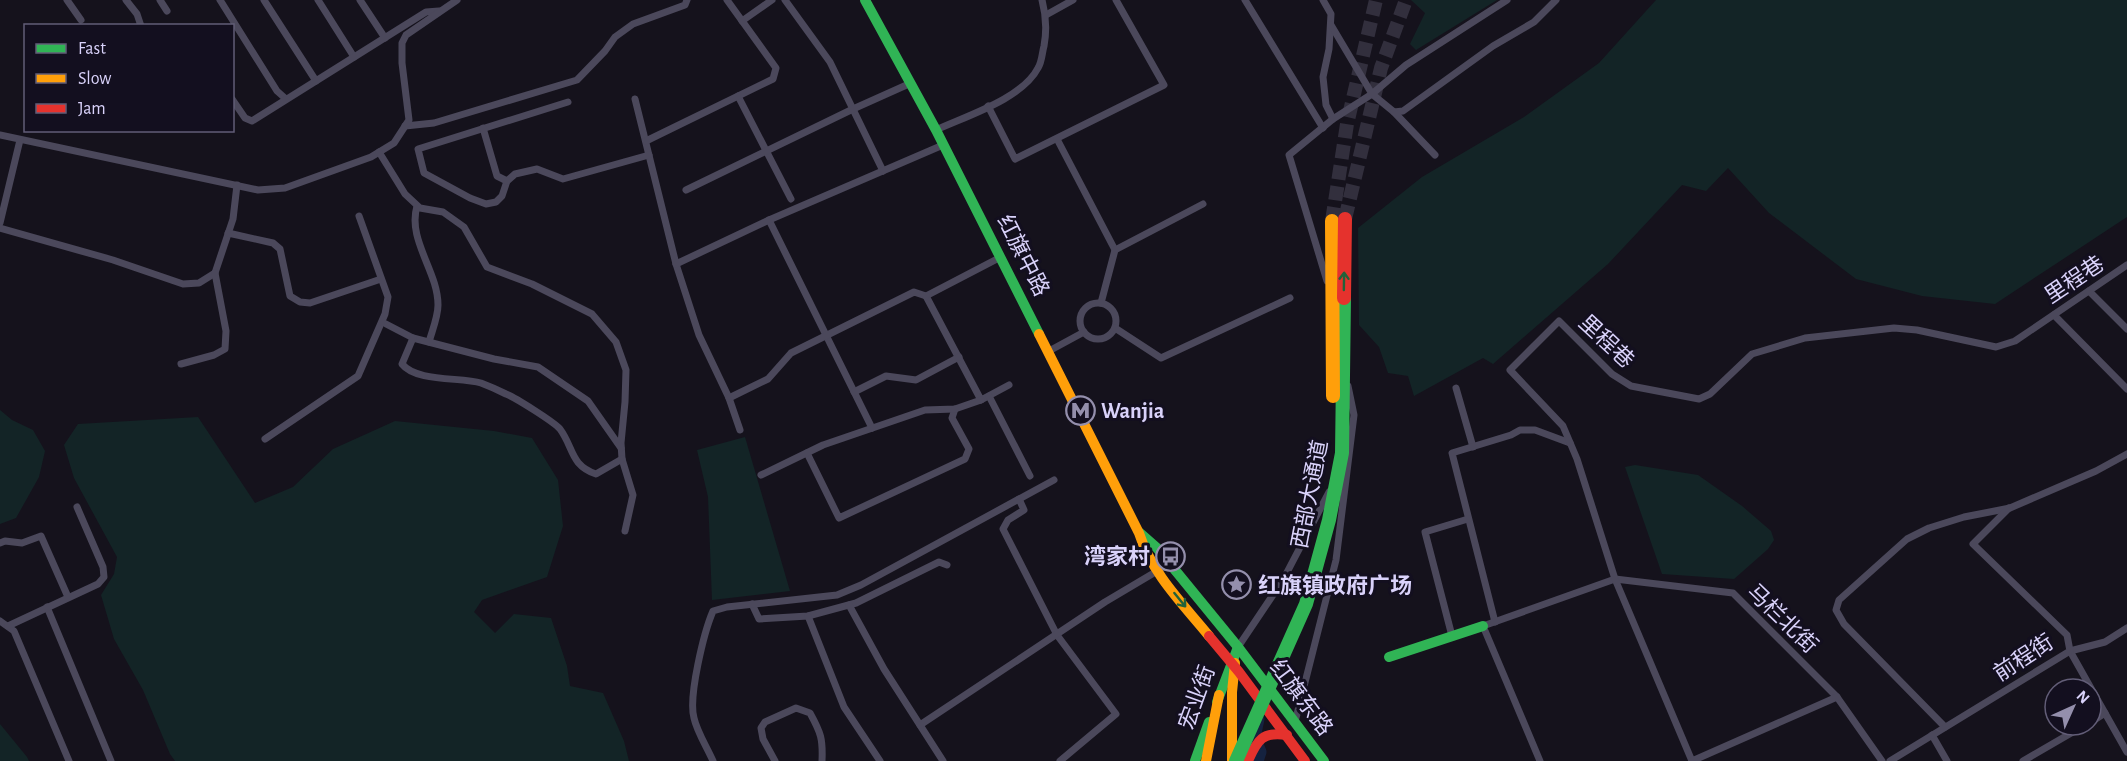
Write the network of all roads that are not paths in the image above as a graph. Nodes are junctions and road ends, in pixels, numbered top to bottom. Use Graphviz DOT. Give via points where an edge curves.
graph roads {
  1 [pos="67,0"];
  2 [pos="126,0"];
  3 [pos="160,0"];
  4 [pos="220,0"];
  5 [pos="264,0"];
  6 [pos="318,0"];
  7 [pos="360,0"];
  8 [pos="457,0"];
  9 [pos="687,0"];
  10 [pos="727,0"];
  11 [pos="772,0"];
  12 [pos="785,0"];
  13 [pos="865,0"];
  14 [pos="1042,0"];
  15 [pos="1073,0"];
  16 [pos="1116,0"];
  17 [pos="1245,0"];
  18 [pos="1323,0"];
  19 [pos="1507,0"];
  20 [pos="1556,0"];
  21 [pos="442,10"];
  22 [pos="167,11"];
  23 [pos="1046,15"];
  24 [pos="81,20"];
  25 [pos="742,21"];
  26 [pos="140,24"];
  27 [pos="1330,24"];
  28 [pos="385,38"];
  29 [pos="354,57"];
  30 [pos="316,81"];
  31 [pos="911,84"];
  32 [pos="1372,94"];
  33 [pos="738,96"];
  34 [pos="286,99"];
  35 [pos="635,99"];
  36 [pos="234,102"];
  37 [pos="568,102"];
  38 [pos="988,106"];
  39 [pos="853,109"];
  40 [pos="1394,112"];
  41 [pos="1333,119"];
  42 [pos="405,126"];
  43 [pos="483,128"];
  44 [pos="1323,128"];
  45 [pos="936,130"];
  46 [pos="0,135"];
  47 [pos="1057,139"];
  48 [pos="20,140"];
  49 [pos="646,141"];
  50 [pos="943,145"];
  51 [pos="766,151"];
  52 [pos="379,152"];
  53 [pos="649,155"];
  54 [pos="1435,155"];
  55 [pos="883,171"];
  56 [pos="507,181"];
  57 [pos="237,185"];
  58 [pos="686,190"];
  59 [pos="791,199"];
  60 [pos="1203,204"];
  61 [pos="417,206"];
  62 [pos="359,216"];
  63 [pos="769,220"];
  64 [pos="0,223"];
  65 [pos="0,228"];
  66 [pos="228,233"];
  67 [pos="1115,250"];
  68 [pos="1001,257"];
  69 [pos="676,264"];
  70 [pos="2127,265"];
  71 [pos="215,273"];
  72 [pos="381,279"];
  73 [pos="2089,291"];
  74 [pos="926,296"];
  75 [pos="1290,298"];
  76 [pos="1101,303"];
  77 [pos="2054,315"];
  78 [pos="386,324"];
  79 [pos="1115,327"];
  80 [pos="2127,329"];
  81 [pos="1084,332"];
  82 [pos="826,335"];
  83 [pos="413,338"];
  84 [pos="429,342"];
  85 [pos="1049,351"];
  86 [pos="958,357"];
  87 [pos="181,364"];
  88 [pos="1009,385"];
  89 [pos="1455,388"];
  90 [pos="2127,388"];
  91 [pos="854,392"];
  92 [pos="729,398"];
  93 [pos="985,398"];
  94 [pos="955,409"];
  95 [pos="872,428"];
  96 [pos="740,430"];
  97 [pos="265,439"];
  98 [pos="1570,443"];
  99 [pos="1473,447"];
  100 [pos="621,448"];
  101 [pos="807,453"];
  102 [pos="2127,454"];
  103 [pos="1349,455"];
  104 [pos="622,459"];
  105 [pos="761,475"];
  106 [pos="1030,476"];
  107 [pos="1054,480"];
  108 [pos="1019,499"];
  109 [pos="77,507"];
  110 [pos="2010,508"];
  111 [pos="1468,519"];
  112 [pos="625,531"];
  113 [pos="0,543"];
  114 [pos="947,566"];
  115 [pos="1163,567"];
  116 [pos="1615,579"];
  117 [pos="68,597"];
  118 [pos="752,604"];
  119 [pos="849,605"];
  120 [pos="47,607"];
  121 [pos="808,616"];
  122 [pos="0,621"];
  123 [pos="1489,624"];
  124 [pos="8,626"];
  125 [pos="2127,628"];
  126 [pos="1057,635"];
  127 [pos="1452,636"];
  128 [pos="2070,651"];
  129 [pos="1389,657"];
  130 [pos="1238,662"];
  131 [pos="1219,695"];
  132 [pos="1837,697"];
  133 [pos="2105,713"];
  134 [pos="1293,720"];
  135 [pos="920,725"];
  136 [pos="1945,727"];
  137 [pos="1287,735"];
  138 [pos="1932,735"];
  139 [pos="2065,737"];
  140 [pos="2127,752"];
  141 [pos="1250,755"];
  142 [pos="1710,758"];
  143 [pos="69,761"];
  144 [pos="111,761"];
  145 [pos="713,761"];
  146 [pos="775,761"];
  147 [pos="822,761"];
  148 [pos="880,761"];
  149 [pos="943,761"];
  150 [pos="1060,761"];
  151 [pos="1195,761"];
  152 [pos="1206,761"];
  153 [pos="1228,761"];
  154 [pos="1234,761"];
  155 [pos="1305,761"];
  156 [pos="1324,761"];
  157 [pos="1540,761"];
  158 [pos="1692,761"];
  159 [pos="1882,761"];
  160 [pos="1890,761"];
  161 [pos="1947,761"];
  162 [pos="2024,761"];
  1 -- 24 [label="street"];
  2 -- 26 [label="street"];
  3 -- 22 [label="street"];
  4 -- 34 [label="street" via="277,92"];
  5 -- 30 [label="street"];
  6 -- 29 [label="street"];
  7 -- 28 [label="street"];
  8 -- 21 [label="street"];
  9 -- 42 [label="street" via="685,5 633,24 615,37 577,80 434,123"];
  10 -- 25 [label="street"];
  11 -- 25 [label="street"];
  12 -- 39 [label="street" via="830,62"];
  13 -- 31 [label="main road, 红旗中路"];
  14 -- 23 [label="street"];
  15 -- 23 [label="street"];
  16 -- 47 [label="street" via="1164,85"];
  17 -- 44 [label="street"];
  18 -- 27 [label="street" via="1331,14"];
  19 -- 32 [label="street" via="1406,65"];
  20 -- 40 [label="street" via="1534,22 1493,46 1403,111"];
  21 -- 28 [label="street" via="426,12"];
  21 -- 42 [label="street" via="406,35 402,43 409,120"];
  23 -- 38 [label="street" via="1039,68 1017,92"];
  25 -- 33 [label="street" via="776,68 772,80"];
  27 -- 32 [label="street"];
  27 -- 41 [label="street" via="1323,77 1326,105"];
  28 -- 29 [label="street"];
  29 -- 30 [label="street"];
  30 -- 34 [label="street"];
  31 -- 39 [label="street"];
  31 -- 45 [label="main road, 红旗中路"];
  32 -- 40 [label="street"];
  32 -- 41 [label="street"];
  33 -- 49 [label="street"];
  33 -- 51 [label="street"];
  34 -- 36 [label="street" via="252,121 245,118"];
  35 -- 49 [label="street"];
  37 -- 43 [label="street"];
  38 -- 45 [label="street"];
  38 -- 47 [label="street" via="1015,159"];
  39 -- 51 [label="street"];
  39 -- 55 [label="street"];
  40 -- 54 [label="street"];
  41 -- 44 [label="street"];
  42 -- 52 [label="street" via="394,143"];
  43 -- 56 [label="street" via="497,176"];
  43 -- 56 [label="street" via="418,149 424,173 486,204 502,196"];
  44 -- 103 [label="street" via="1289,155 1326,274 1352,403"];
  45 -- 50 [label="main road, 红旗中路"];
  46 -- 48 [label="street"];
  47 -- 67 [label="street"];
  48 -- 57 [label="street"];
  48 -- 64 [label="street"];
  49 -- 53 [label="street"];
  50 -- 55 [label="street"];
  50 -- 68 [label="main road, 红旗中路"];
  51 -- 58 [label="street"];
  51 -- 59 [label="street"];
  52 -- 57 [label="street" via="285,188"];
  52 -- 61 [label="street"];
  53 -- 56 [label="street" via="563,178 537,169 515,174"];
  53 -- 69 [label="street"];
  55 -- 63 [label="street"];
  57 -- 66 [label="street"];
  60 -- 67 [label="street"];
  61 -- 84 [label="street" via="417,235 438,306"];
  61 -- 100 [label="street" via="443,212 464,227 487,267 592,314 616,342 626,370"];
  62 -- 72 [label="street"];
  63 -- 69 [label="street"];
  63 -- 82 [label="street"];
  65 -- 71 [label="street" via="183,284 199,283"];
  66 -- 71 [label="street"];
  66 -- 72 [label="street" via="273,243 280,249 290,296 300,302 310,303"];
  67 -- 76 [label="street"];
  68 -- 74 [label="street"];
  68 -- 85 [label="main road, 红旗中路"];
  69 -- 92 [label="street" via="699,335"];
  70 -- 73 [label="street, 里程巷"];
  71 -- 87 [label="street" via="226,331 225,350"];
  72 -- 97 [label="street" via="388,297 385,314 358,375"];
  73 -- 77 [label="street, 里程巷"];
  73 -- 80 [label="street"];
  74 -- 82 [label="street" via="914,292"];
  74 -- 86 [label="street"];
  75 -- 79 [label="street" via="1161,358"];
  76 -- 79 [label="street" via="1114,312"];
  76 -- 81 [label="street" via="1089,305 1081,315"];
  77 -- 90 [label="street"];
  77 -- 98 [label="street, 里程巷" via="2015,341 1996,347 1894,328 1805,338 1752,354 1710,394 1699,399 1631,386 1612,374 1559,321 1510,370 1563,426"];
  78 -- 83 [label="street"];
  79 -- 81 [label="street" via="1101,339"];
  81 -- 85 [label="street"];
  82 -- 91 [label="street"];
  82 -- 92 [label="street" via="791,353 768,379"];
  83 -- 84 [label="street"];
  83 -- 104 [label="street" via="402,364 406,370 446,380 479,382 509,395 560,428 584,470 596,474"];
  84 -- 100 [label="street" via="538,367 588,401"];
  85 -- 115 [label="main road, 红旗中路" via="1145,552"];
  86 -- 91 [label="street" via="916,380 886,376"];
  86 -- 93 [label="street"];
  88 -- 93 [label="street"];
  89 -- 99 [label="street"];
  91 -- 95 [label="street"];
  92 -- 96 [label="street"];
  93 -- 94 [label="street"];
  93 -- 106 [label="street"];
  94 -- 95 [label="street" via="925,410"];
  94 -- 101 [label="street" via="952,418 969,449 965,459 839,518"];
  95 -- 101 [label="street"];
  98 -- 99 [label="street" via="1535,430 1520,429"];
  98 -- 116 [label="street, 里程巷"];
  99 -- 111 [label="street" via="1452,453"];
  100 -- 104 [label="street"];
  101 -- 105 [label="street"];
  102 -- 110 [label="street"];
  103 -- 130 [label="street"];
  103 -- 134 [label="street" via="1336,560"];
  104 -- 112 [label="street" via="633,495"];
  107 -- 108 [label="street"];
  108 -- 118 [label="street" via="845,591"];
  108 -- 126 [label="street" via="1024,510 1008,520 1003,529"];
  109 -- 117 [label="street" via="104,577 98,584"];
  110 -- 128 [label="street, 前程街" via="1973,544 2067,635"];
  110 -- 136 [label="street" via="1964,517 1907,539 1839,600 1836,610 1844,624"];
  111 -- 123 [label="street"];
  111 -- 127 [label="street" via="1425,532"];
  113 -- 117 [label="street" via="22,543 40,536"];
  114 -- 119 [label="street" via="939,562"];
  115 -- 126 [label="street"];
  115 -- 130 [label="main road, 红旗中路"];
  116 -- 123 [label="street"];
  116 -- 132 [label="street, 马栏北街" via="1733,593"];
  116 -- 158 [label="street, 里程巷"];
  117 -- 120 [label="street"];
  118 -- 121 [label="street" via="759,619"];
  118 -- 145 [label="street" via="713,611 707,626 692,701 694,718"];
  119 -- 121 [label="street"];
  119 -- 135 [label="street"];
  120 -- 124 [label="street"];
  120 -- 144 [label="street"];
  121 -- 148 [label="street" via="844,707"];
  122 -- 124 [label="street"];
  123 -- 127 [label="main road"];
  123 -- 157 [label="street"];
  124 -- 143 [label="street" via="14,631"];
  125 -- 128 [label="street" via="2105,642"];
  126 -- 135 [label="street"];
  126 -- 150 [label="street" via="1116,714"];
  127 -- 129 [label="main road"];
  128 -- 133 [label="street"];
  128 -- 136 [label="street, 前程街"];
  130 -- 131 [label="main road, 宏业街"];
  130 -- 134 [label="main road, 红旗东路"];
  130 -- 137 [label="main road, 红旗东路"];
  130 -- 154 [label="main road" via="1231,722"];
  131 -- 151 [label="main road, 宏业街"];
  131 -- 152 [label="main road"];
  132 -- 142 [label="street"];
  132 -- 159 [label="street, 马栏北街"];
  133 -- 140 [label="street"];
  134 -- 156 [label="main road, 红旗东路"];
  135 -- 149 [label="street"];
  136 -- 138 [label="street, 前程街"];
  137 -- 141 [label="main road" via="1263,736"];
  137 -- 155 [label="main road, 红旗东路"];
  138 -- 160 [label="street, 前程街"];
  138 -- 161 [label="street"];
  139 -- 162 [label="street"];
  142 -- 158 [label="street"];
  146 -- 147 [label="street" via="761,728 765,722 796,708 810,713 818,727 824,743"];
  154 -- 153 [label="main road, 西部大通道, one-way, bridge" via="1306,604 1342,453 1338,220 1334,452 1321,518 1299,602"];
}
